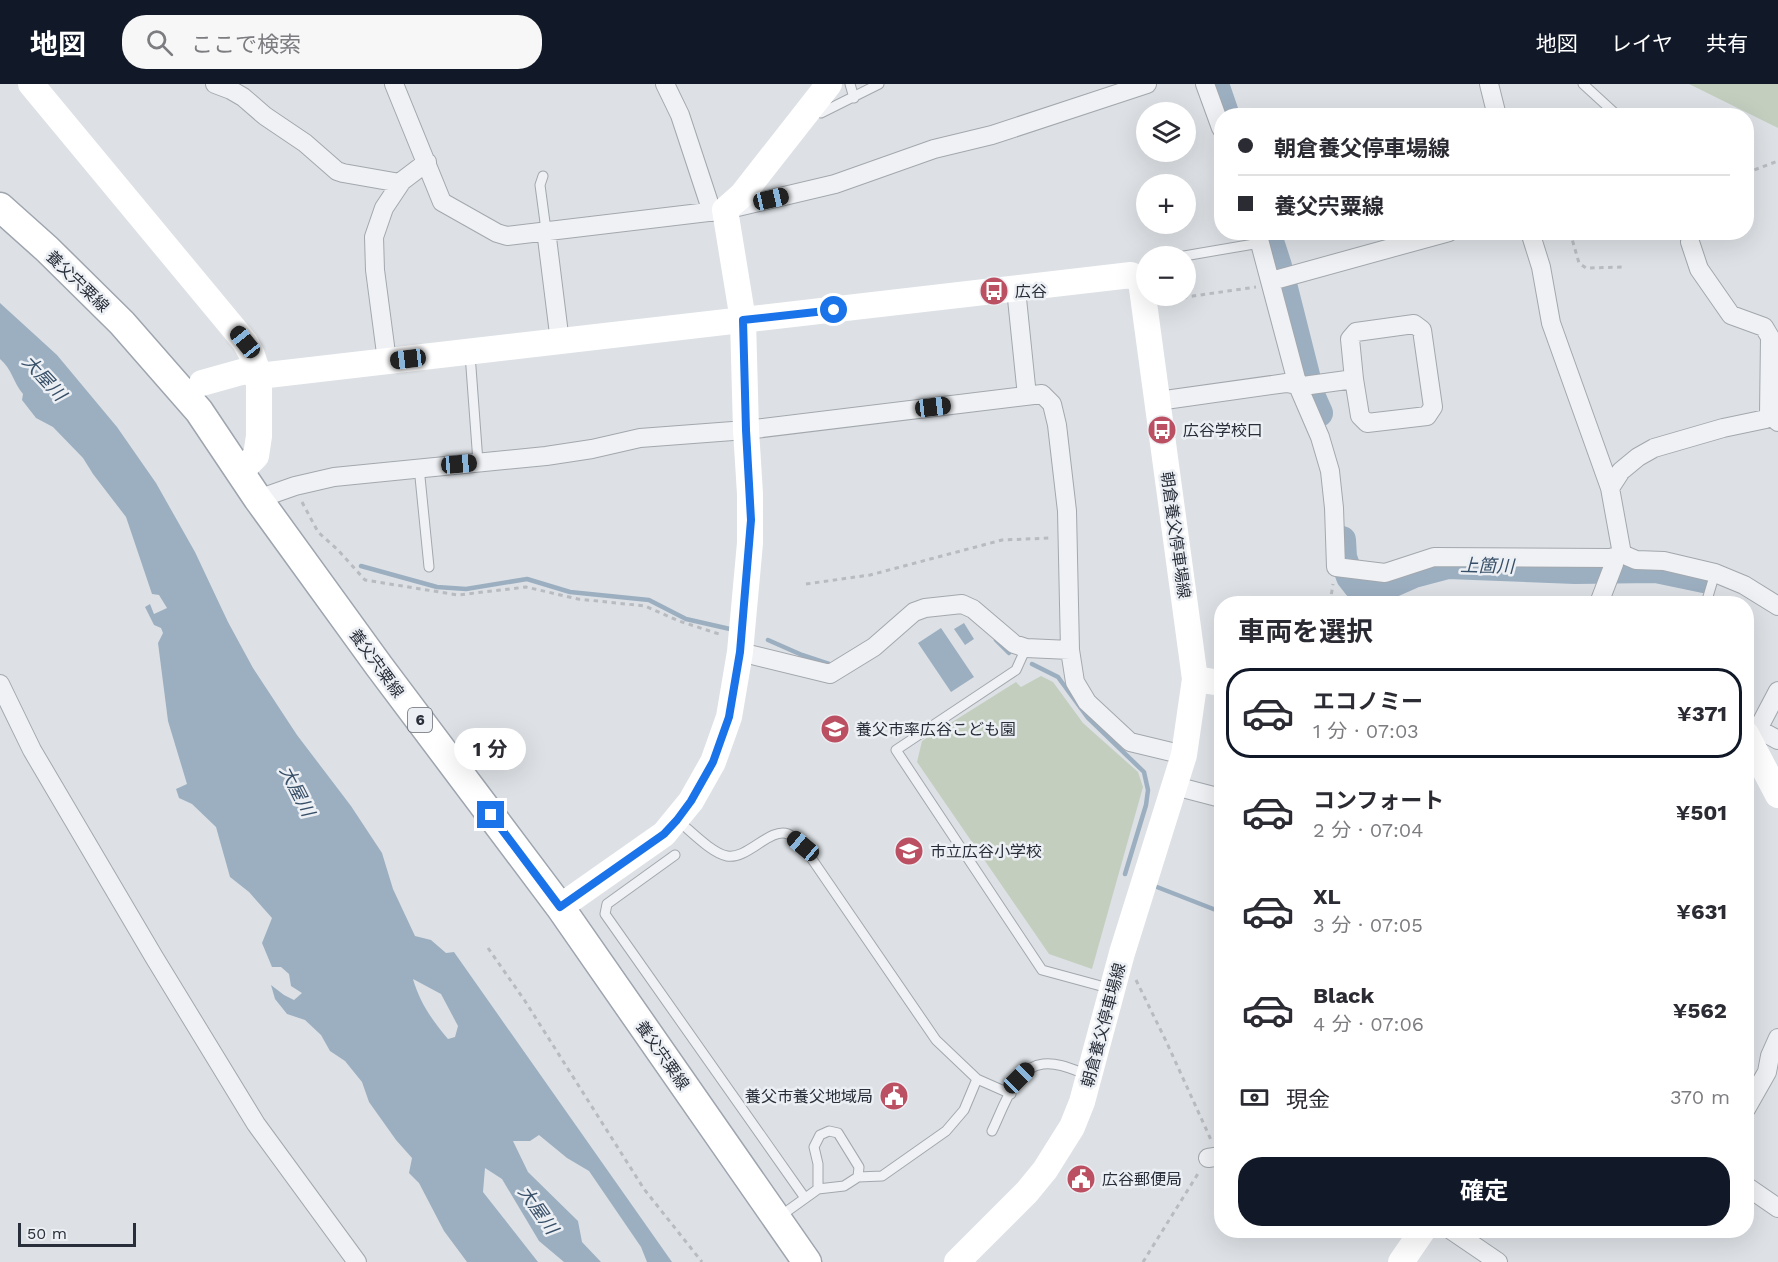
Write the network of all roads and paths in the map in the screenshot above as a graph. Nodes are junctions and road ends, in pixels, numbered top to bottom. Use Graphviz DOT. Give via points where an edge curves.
graph roads {
  1 [pos="31,84"];
  2 [pos="215,84"];
  3 [pos="394,84"];
  4 [pos="665,84"];
  5 [pos="829,84"];
  6 [pos="850,84"];
  7 [pos="1147,84"];
  8 [pos="1205,84"];
  9 [pos="1489,84"];
  10 [pos="1583,84"];
  11 [pos="875,85"];
  12 [pos="1106,91"];
  13 [pos="854,98"];
  14 [pos="1495,108"];
  15 [pos="1609,108"];
  16 [pos="1214,109"];
  17 [pos="821,114"];
  18 [pos="1778,161"];
  19 [pos="427,162"];
  20 [pos="1754,169"];
  21 [pos="543,176"];
  22 [pos="400,183"];
  23 [pos="0,207"];
  24 [pos="718,211"];
  25 [pos="546,230"];
  26 [pos="1250,240"];
  27 [pos="1259,240"];
  28 [pos="1420,240"];
  29 [pos="1533,240"];
  30 [pos="1572,240"];
  31 [pos="1690,242"];
  32 [pos="1196,253"];
  33 [pos="1625,267"];
  34 [pos="1136,278"];
  35 [pos="1271,281"];
  36 [pos="1016,289"];
  37 [pos="1196,296"];
  38 [pos="1144,306"];
  39 [pos="743,320"];
  40 [pos="560,342"];
  41 [pos="470,352"];
  42 [pos="387,361"];
  43 [pos="259,376"];
  44 [pos="1354,379"];
  45 [pos="202,383"];
  46 [pos="1305,386"];
  47 [pos="1027,396"];
  48 [pos="1158,401"];
  49 [pos="1773,418"];
  50 [pos="746,430"];
  51 [pos="478,462"];
  52 [pos="419,467"];
  53 [pos="240,472"];
  54 [pos="295,486"];
  55 [pos="1610,488"];
  56 [pos="258,500"];
  57 [pos="1068,537"];
  58 [pos="1614,563"];
  59 [pos="429,567"];
  60 [pos="1715,575"];
  61 [pos="806,584"];
  62 [pos="1602,596"];
  63 [pos="1709,596"];
  64 [pos="1778,606"];
  65 [pos="741,646"];
  66 [pos="1026,648"];
  67 [pos="1070,650"];
  68 [pos="1195,679"];
  69 [pos="1214,682"];
  70 [pos="0,684"];
  71 [pos="1778,691"];
  72 [pos="1754,727"];
  73 [pos="1754,735"];
  74 [pos="1778,740"];
  75 [pos="1754,745"];
  76 [pos="1184,756"];
  77 [pos="1175,786"];
  78 [pos="1778,795"];
  79 [pos="1214,796"];
  80 [pos="677,820"];
  81 [pos="675,855"];
  82 [pos="560,907"];
  83 [pos="488,948"];
  84 [pos="1122,953"];
  85 [pos="1113,989"];
  86 [pos="1778,1038"];
  87 [pos="1090,1075"];
  88 [pos="977,1079"];
  89 [pos="1011,1094"];
  90 [pos="1754,1095"];
  91 [pos="992,1131"];
  92 [pos="1214,1154"];
  93 [pos="1214,1157"];
  94 [pos="858,1177"];
  95 [pos="818,1189"];
  96 [pos="1754,1192"];
  97 [pos="805,1198"];
  98 [pos="1778,1208"];
  99 [pos="776,1219"];
  100 [pos="1418,1238"];
  101 [pos="1463,1238"];
  102 [pos="357,1262"];
  103 [pos="702,1262"];
  104 [pos="807,1262"];
  105 [pos="957,1262"];
  106 [pos="1143,1262"];
  107 [pos="1401,1262"];
  108 [pos="1498,1262"];
  1 -- 43 [label="street" via="245,342"];
  2 -- 22 [label="street" via="237,93 337,171"];
  3 -- 19 [label="street"];
  4 -- 24 [label="street"];
  5 -- 24 [label="street" via="742,195"];
  6 -- 13 [label="lane"];
  7 -- 12 [label="street"];
  8 -- 16 [label="street"];
  9 -- 14 [label="street"];
  10 -- 15 [label="lane"];
  11 -- 13 [label="lane"];
  12 -- 24 [label="street" via="992,135 934,149 835,184"];
  13 -- 17 [label="lane"];
  18 -- 20 [label="path"];
  19 -- 22 [label="street"];
  19 -- 25 [label="street" via="442,202 458,213 507,236"];
  21 -- 25 [label="lane" via="540,185"];
  22 -- 42 [label="street" via="384,208 374,237"];
  23 -- 53 [label="main road, 養父宍粟線 / 6" via="122,323 199,411"];
  24 -- 25 [label="street"];
  24 -- 39 [label="street"];
  25 -- 40 [label="street"];
  26 -- 32 [label="lane"];
  27 -- 35 [label="street"];
  28 -- 35 [label="street"];
  29 -- 55 [label="street" via="1551,323"];
  30 -- 33 [label="path" via="1579,263 1586,268"];
  31 -- 49 [label="street" via="1699,269 1731,315 1764,327 1770,337"];
  34 -- 36 [label="street, 朝倉養父停車場線" via="1131,275"];
  35 -- 37 [label="path" via="1266,286"];
  35 -- 46 [label="street"];
  36 -- 39 [label="street, 朝倉養父停車場線"];
  36 -- 47 [label="street"];
  38 -- 48 [label="street, 朝倉養父停車場線"];
  39 -- 40 [label="street, 朝倉養父停車場線"];
  39 -- 50 [label="street"];
  40 -- 41 [label="street, 朝倉養父停車場線"];
  41 -- 42 [label="street, 朝倉養父停車場線"];
  41 -- 51 [label="lane"];
  42 -- 43 [label="street, 朝倉養父停車場線"];
  43 -- 45 [label="street, 朝倉養父停車場線" via="245,371"];
  43 -- 53 [label="street" via="256,456"];
  44 -- 44 [label="street" via="1350,339 1356,332 1414,324 1422,330 1433,407 1427,416 1367,423 1360,416"];
  44 -- 46 [label="street"];
  46 -- 48 [label="street" via="1286,383"];
  46 -- 58 [label="street" via="1330,471 1336,567 1385,573 1434,557"];
  47 -- 50 [label="street"];
  47 -- 57 [label="street" via="1042,394 1052,405"];
  48 -- 68 [label="street, 朝倉養父停車場線"];
  49 -- 55 [label="street" via="1654,448 1622,471"];
  50 -- 51 [label="street" via="640,438 592,449"];
  50 -- 65 [label="street" via="751,520"];
  51 -- 52 [label="street"];
  52 -- 54 [label="street"];
  52 -- 59 [label="lane"];
  53 -- 56 [label="main road, 養父宍粟線 / 6"];
  54 -- 56 [label="street"];
  54 -- 65 [label="path" via="318,532 365,580 458,595 526,587 578,599 645,606"];
  55 -- 58 [label="street"];
  56 -- 82 [label="main road, 養父宍粟線 / 6"];
  57 -- 61 [label="path" via="1002,540 878,573"];
  57 -- 67 [label="street"];
  58 -- 60 [label="street" via="1664,561"];
  58 -- 62 [label="street"];
  60 -- 63 [label="lane"];
  60 -- 64 [label="street" via="1744,585"];
  65 -- 66 [label="street" via="830,674 874,647 914,612 962,604 1014,645"];
  65 -- 80 [label="street" via="729,717 713,762"];
  66 -- 67 [label="street"];
  66 -- 85 [label="lane" via="1016,670 896,750 1042,970"];
  67 -- 76 [label="street" via="1075,682 1105,720 1130,742"];
  68 -- 69 [label="street"];
  68 -- 76 [label="street, 朝倉養父停車場線"];
  70 -- 102 [label="street" via="32,750 256,1124"];
  71 -- 72 [label="street"];
  73 -- 74 [label="street"];
  75 -- 78 [label="street"];
  76 -- 77 [label="street, 朝倉養父停車場線"];
  77 -- 79 [label="street"];
  77 -- 84 [label="street, 朝倉養父停車場線"];
  80 -- 82 [label="street" via="664,834"];
  80 -- 88 [label="lane" via="710,848 728,856 743,853 778,833 789,834 803,846 936,1041"];
  81 -- 97 [label="lane" via="607,904 605,914"];
  82 -- 99 [label="main road, 養父宍粟線 / 6"];
  83 -- 103 [label="path" via="644,1189"];
  84 -- 85 [label="street, 朝倉養父停車場線"];
  84 -- 92 [label="path" via="1166,1041"];
  85 -- 87 [label="street, 朝倉養父停車場線"];
  86 -- 90 [label="street" via="1767,1072"];
  87 -- 89 [label="lane" via="1062,1066 1030,1067"];
  87 -- 105 [label="street, 朝倉養父停車場線" via="1071,1127 1045,1170"];
  88 -- 89 [label="lane"];
  88 -- 94 [label="lane" via="964,1110 946,1131 882,1176"];
  89 -- 91 [label="lane"];
  93 -- 106 [label="path"];
  94 -- 95 [label="lane" via="844,1186"];
  94 -- 95 [label="lane" via="859,1167 838,1133 829,1131 820,1136 814,1147"];
  95 -- 97 [label="lane"];
  96 -- 98 [label="street"];
  97 -- 99 [label="lane"];
  99 -- 104 [label="main road, 養父宍粟線 / 6"];
  100 -- 107 [label="street"];
  101 -- 108 [label="street"];
}
